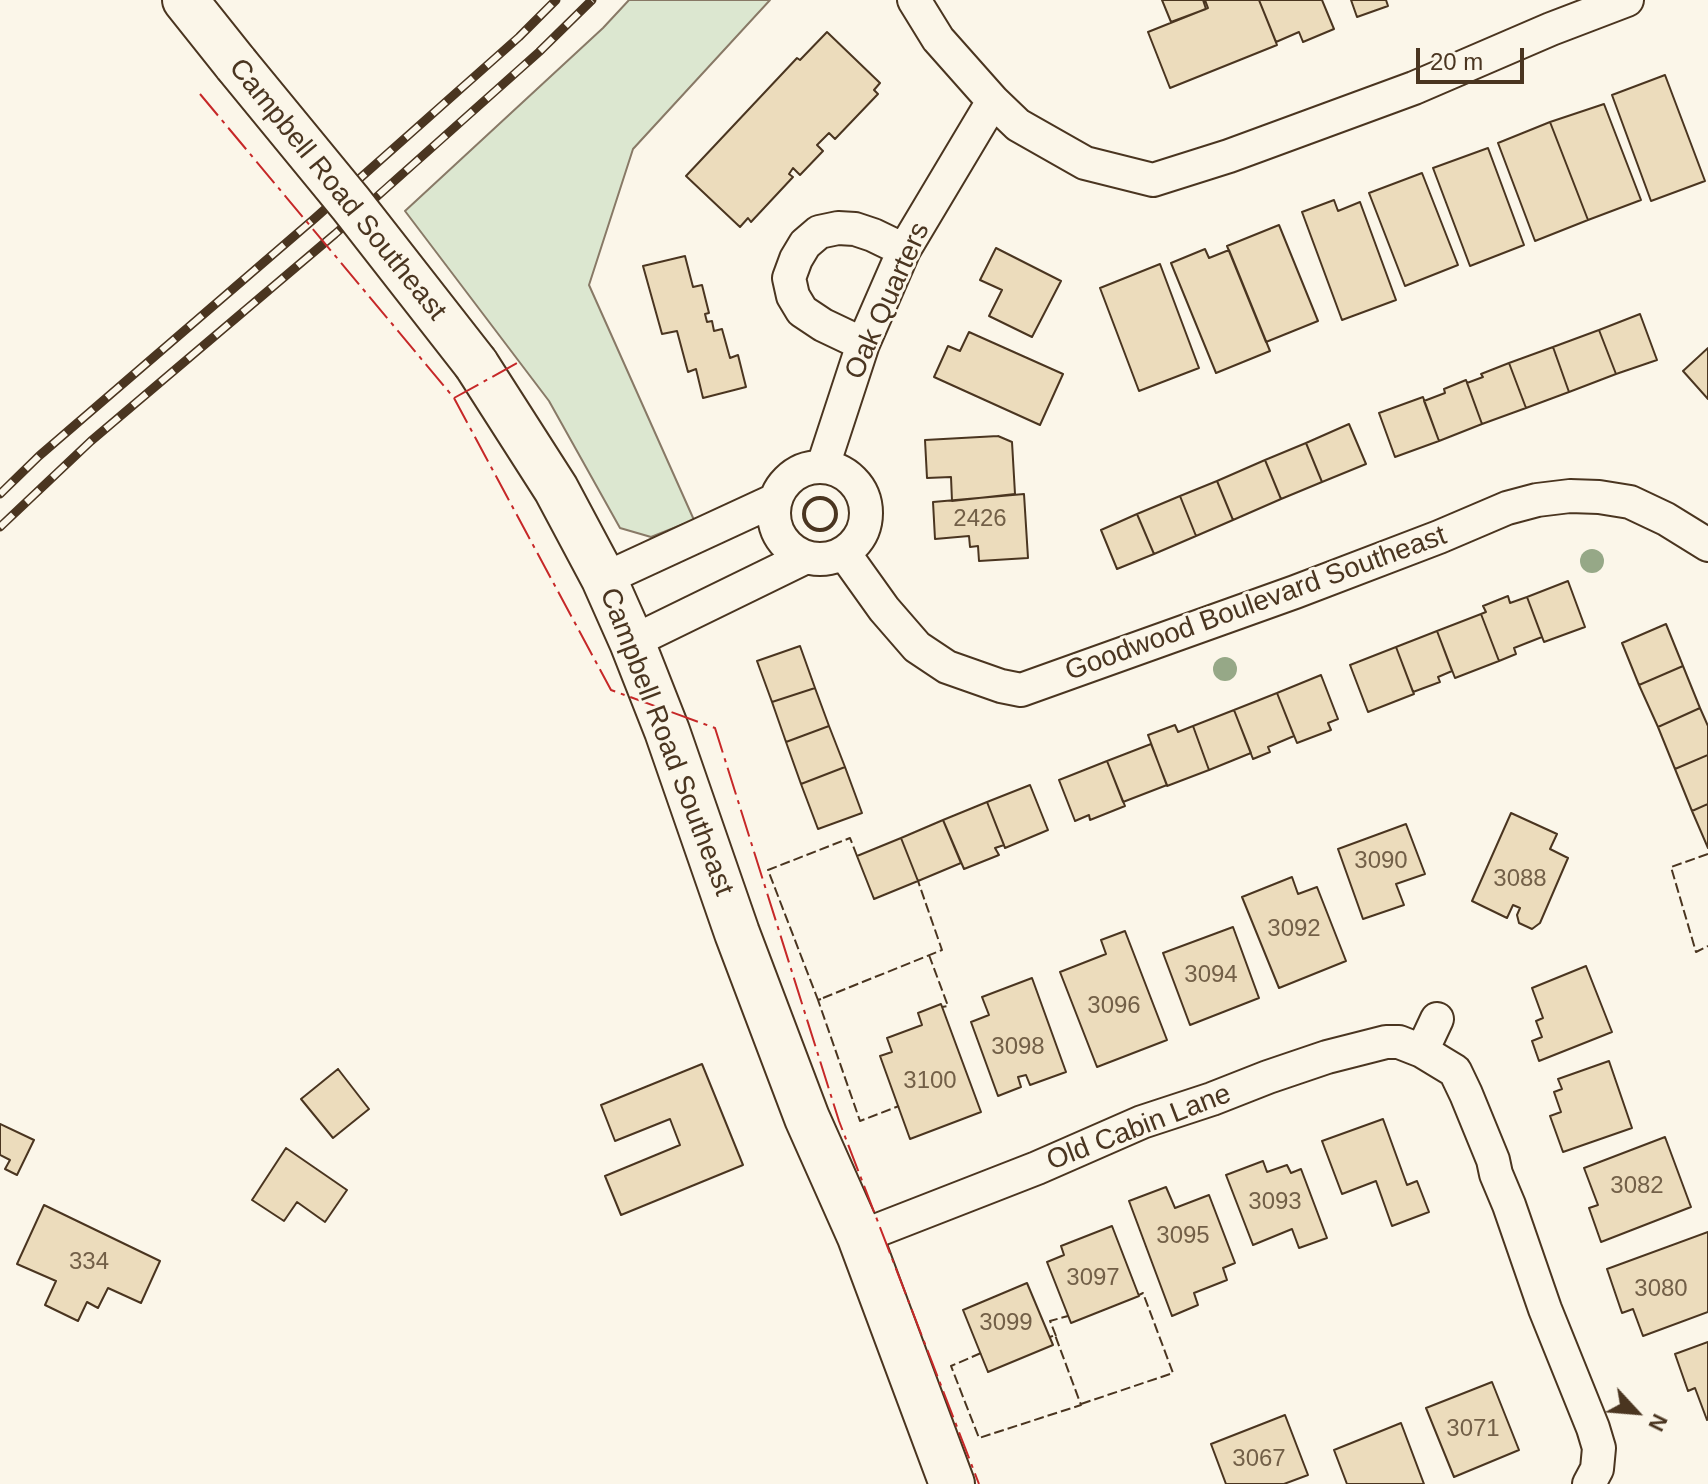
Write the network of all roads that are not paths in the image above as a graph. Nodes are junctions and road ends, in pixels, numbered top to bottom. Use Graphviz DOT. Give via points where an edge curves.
graph roads {
  1 [pos="185,0"];
  2 [pos="914,0"];
  3 [pos="1627,0"];
  4 [pos="993,101"];
  5 [pos="904,250"];
  6 [pos="863,344"];
  7 [pos="823,466"];
  8 [pos="775,500"];
  9 [pos="1708,545"];
  10 [pos="844,553"];
  11 [pos="806,557"];
  12 [pos="604,579"];
  13 [pos="632,642"];
  14 [pos="1437,1019"];
  15 [pos="1422,1051"];
  16 [pos="860,1237"];
  17 [pos="1595,1482"];
  18 [pos="952,1484"];
  1 -- 12 [label="street, Campbell Road Southeast, bridge" via="476,364 556,489"];
  2 -- 4 [label="street" via="938,39"];
  3 -- 4 [label="street" via="1414,88 1153,180 1085,163 1018,125"];
  4 -- 5 [label="street, Oak Quarters"];
  5 -- 6 [label="street, Oak Quarters"];
  5 -- 6 [label="street" via="855,229 838,228 819,232 796,259 789,278 802,311"];
  6 -- 7 [label="street, Oak Quarters"];
  7 -- 8 [label="street" via="793,474"];
  7 -- 10 [label="street" via="853,480 866,510 864,526"];
  8 -- 11 [label="street" via="775,527 781,540"];
  8 -- 12 [label="street"];
  9 -- 10 [label="street, Goodwood Boulevard Southeast" via="1630,502 1570,496 1537,500 1021,690 947,667 917,647"];
  10 -- 11 [label="street"];
  11 -- 13 [label="street"];
  12 -- 13 [label="street, Campbell Road Southeast"];
  13 -- 16 [label="street, Campbell Road Southeast" via="807,1118"];
  14 -- 15 [label="street"];
  15 -- 16 [label="street, Old Cabin Lane" via="1386,1042 1327,1057 1142,1122"];
  15 -- 17 [label="street, Old Cabin Lane" via="1455,1071 1493,1160 1593,1428 1599,1448"];
  16 -- 18 [label="street, Campbell Road Southeast"];
}
